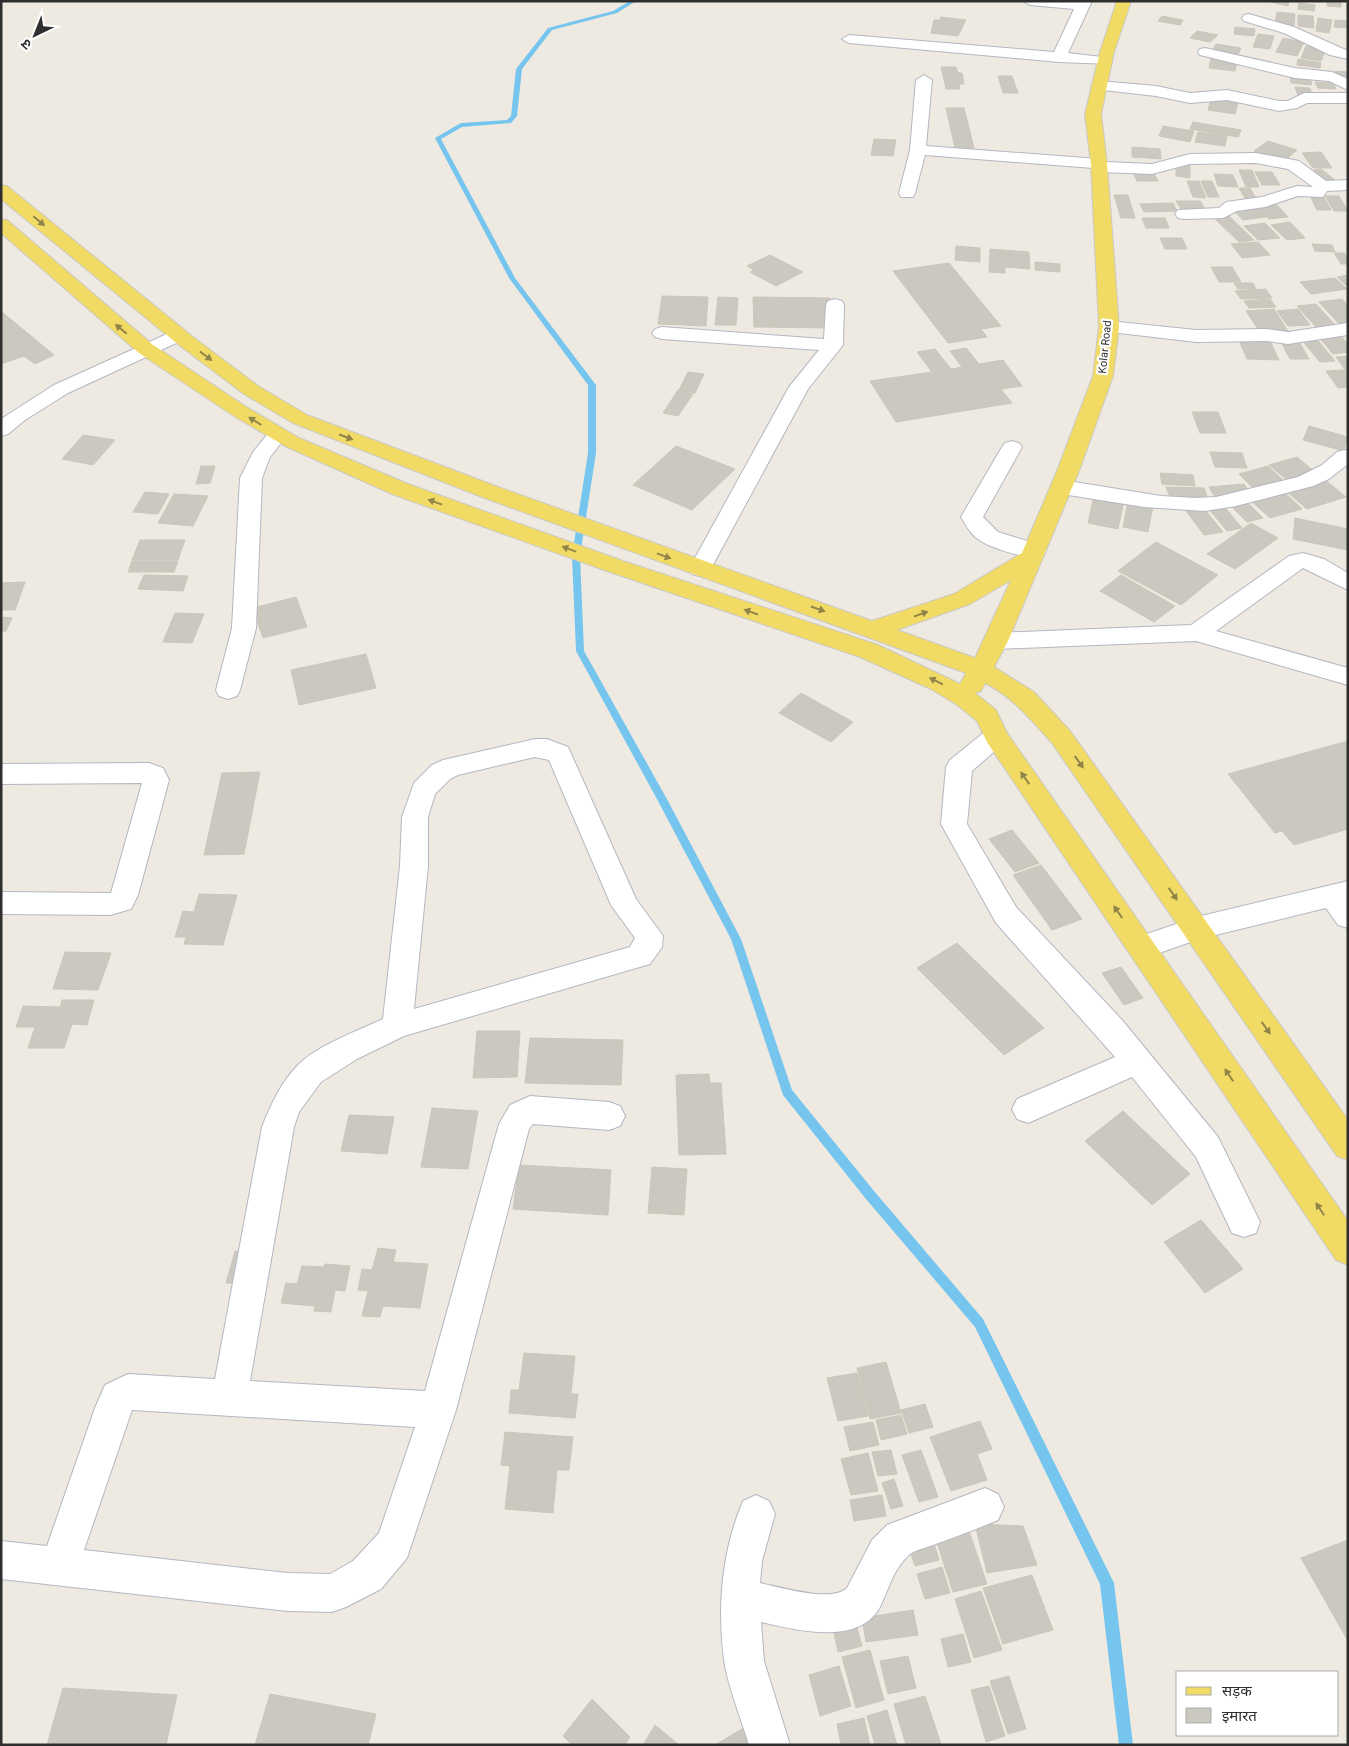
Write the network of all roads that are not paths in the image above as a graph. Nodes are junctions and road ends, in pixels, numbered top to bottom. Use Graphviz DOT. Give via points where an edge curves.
graph roads {
  1 [pos="1030,1"];
  2 [pos="1124,1"];
  3 [pos="1084,4"];
  4 [pos="1249,18"];
  5 [pos="849,39"];
  6 [pos="1205,52"];
  7 [pos="1348,55"];
  8 [pos="1060,58"];
  9 [pos="1104,62"];
  10 [pos="924,80"];
  11 [pos="1348,85"];
  12 [pos="1099,86"];
  13 [pos="1348,98"];
  14 [pos="918,150"];
  15 [pos="1100,165"];
  16 [pos="1348,185"];
  17 [pos="1322,186"];
  18 [pos="1,190"];
  19 [pos="907,193"];
  20 [pos="1184,214"];
  21 [pos="1,224"];
  22 [pos="835,304"];
  23 [pos="1109,327"];
  24 [pos="1348,329"];
  25 [pos="662,333"];
  26 [pos="178,335"];
  27 [pos="833,345"];
  28 [pos="146,349"];
  29 [pos="1,430"];
  30 [pos="278,434"];
  31 [pos="1012,447"];
  32 [pos="1344,456"];
  33 [pos="1062,487"];
  34 [pos="1033,554"];
  35 [pos="700,569"];
  36 [pos="1348,583"];
  37 [pos="875,629"];
  38 [pos="1196,633"];
  39 [pos="996,641"];
  40 [pos="982,670"];
  41 [pos="1348,677"];
  42 [pos="228,690"];
  43 [pos="965,698"];
  44 [pos="996,736"];
  45 [pos="1,774"];
  46 [pos="1342,902"];
  47 [pos="1,903"];
  48 [pos="1197,928"];
  49 [pos="1142,947"];
  50 [pos="396,1026"];
  51 [pos="1137,1061"];
  52 [pos="1028,1109"];
  53 [pos="609,1116"];
  54 [pos="1348,1146"];
  55 [pos="1244,1222"];
  56 [pos="1348,1250"];
  57 [pos="229,1398"];
  58 [pos="438,1410"];
  59 [pos="984,1507"];
  60 [pos="756,1514"];
  61 [pos="1,1560"];
  62 [pos="59,1567"];
  63 [pos="740,1597"];
  64 [pos="770,1745"];
  1 -- 3 [label="street"];
  2 -- 9 [label="main road, Kolar Road"];
  3 -- 8 [label="street"];
  4 -- 7 [label="street" via="1289,30"];
  5 -- 8 [label="street"];
  6 -- 11 [label="street" via="1287,72 1332,76"];
  8 -- 9 [label="street"];
  9 -- 12 [label="main road, Kolar Road"];
  10 -- 14 [label="street"];
  12 -- 13 [label="street" via="1190,98 1227,96 1279,106 1291,105 1304,98"];
  12 -- 15 [label="main road, Kolar Road" via="1093,114"];
  14 -- 15 [label="street"];
  14 -- 19 [label="street"];
  15 -- 17 [label="street" via="1152,169 1180,160 1256,158 1293,165"];
  15 -- 23 [label="main road, Kolar Road"];
  16 -- 17 [label="street"];
  17 -- 20 [label="street" via="1317,193 1297,191 1265,202 1232,206 1222,213"];
  18 -- 26 [label="main road, one-way"];
  28 -- 21 [label="main road, one-way"];
  22 -- 27 [label="street"];
  23 -- 24 [label="street" via="1196,336 1267,335 1288,338"];
  23 -- 33 [label="main road, Kolar Road" via="1102,376"];
  25 -- 27 [label="street"];
  26 -- 28 [label="street"];
  26 -- 35 [label="main road, one-way" via="251,390 300,419"];
  27 -- 35 [label="street" via="799,387"];
  28 -- 29 [label="street" via="71,385"];
  30 -- 28 [label="main road, one-way"];
  30 -- 42 [label="street" via="260,456 251,478 244,628"];
  43 -- 30 [label="main road, one-way" via="869,651 615,566 400,489"];
  31 -- 34 [label="street" via="972,517 975,526 985,534"];
  32 -- 33 [label="street" via="1332,469 1309,482 1215,503 1195,505 1148,501"];
  33 -- 34 [label="main road, Kolar Road"];
  37 -- 34 [label="main road, one-way" via="962,599"];
  34 -- 39 [label="main road, Kolar Road"];
  35 -- 37 [label="main road, one-way"];
  36 -- 38 [label="street" via="1310,562 1297,561"];
  37 -- 40 [label="main road"];
  38 -- 39 [label="street"];
  38 -- 41 [label="street"];
  39 -- 40 [label="main road, Kolar Road"];
  40 -- 43 [label="main road, Kolar Road"];
  40 -- 48 [label="main road, one-way" via="1024,698 1061,737"];
  43 -- 44 [label="main road" via="987,716"];
  49 -- 44 [label="main road, one-way"];
  44 -- 51 [label="street" via="959,767 954,824 1006,915"];
  45 -- 47 [label="street" via="149,773 156,780 120,901 110,904"];
  46 -- 48 [label="street"];
  48 -- 49 [label="street"];
  48 -- 54 [label="main road, one-way"];
  56 -- 49 [label="main road, one-way"];
  50 -- 50 [label="street" via="640,956 648,947 649,936 626,905 554,749 536,748 452,767 440,772 423,790 415,817 414,866"];
  50 -- 57 [label="street" via="346,1050 310,1073 286,1105 278,1127"];
  51 -- 52 [label="street"];
  51 -- 55 [label="street" via="1207,1147"];
  53 -- 58 [label="street" via="530,1110 515,1124"];
  57 -- 58 [label="street"];
  57 -- 62 [label="street" via="128,1392 118,1398"];
  58 -- 62 [label="street" via="394,1545 367,1575 332,1593 288,1592"];
  59 -- 63 [label="street" via="900,1538 890,1545 865,1598 850,1609 833,1613 808,1612"];
  60 -- 63 [label="street" via="742,1561"];
  61 -- 62 [label="street"];
  63 -- 64 [label="street" via="744,1661"];
}
